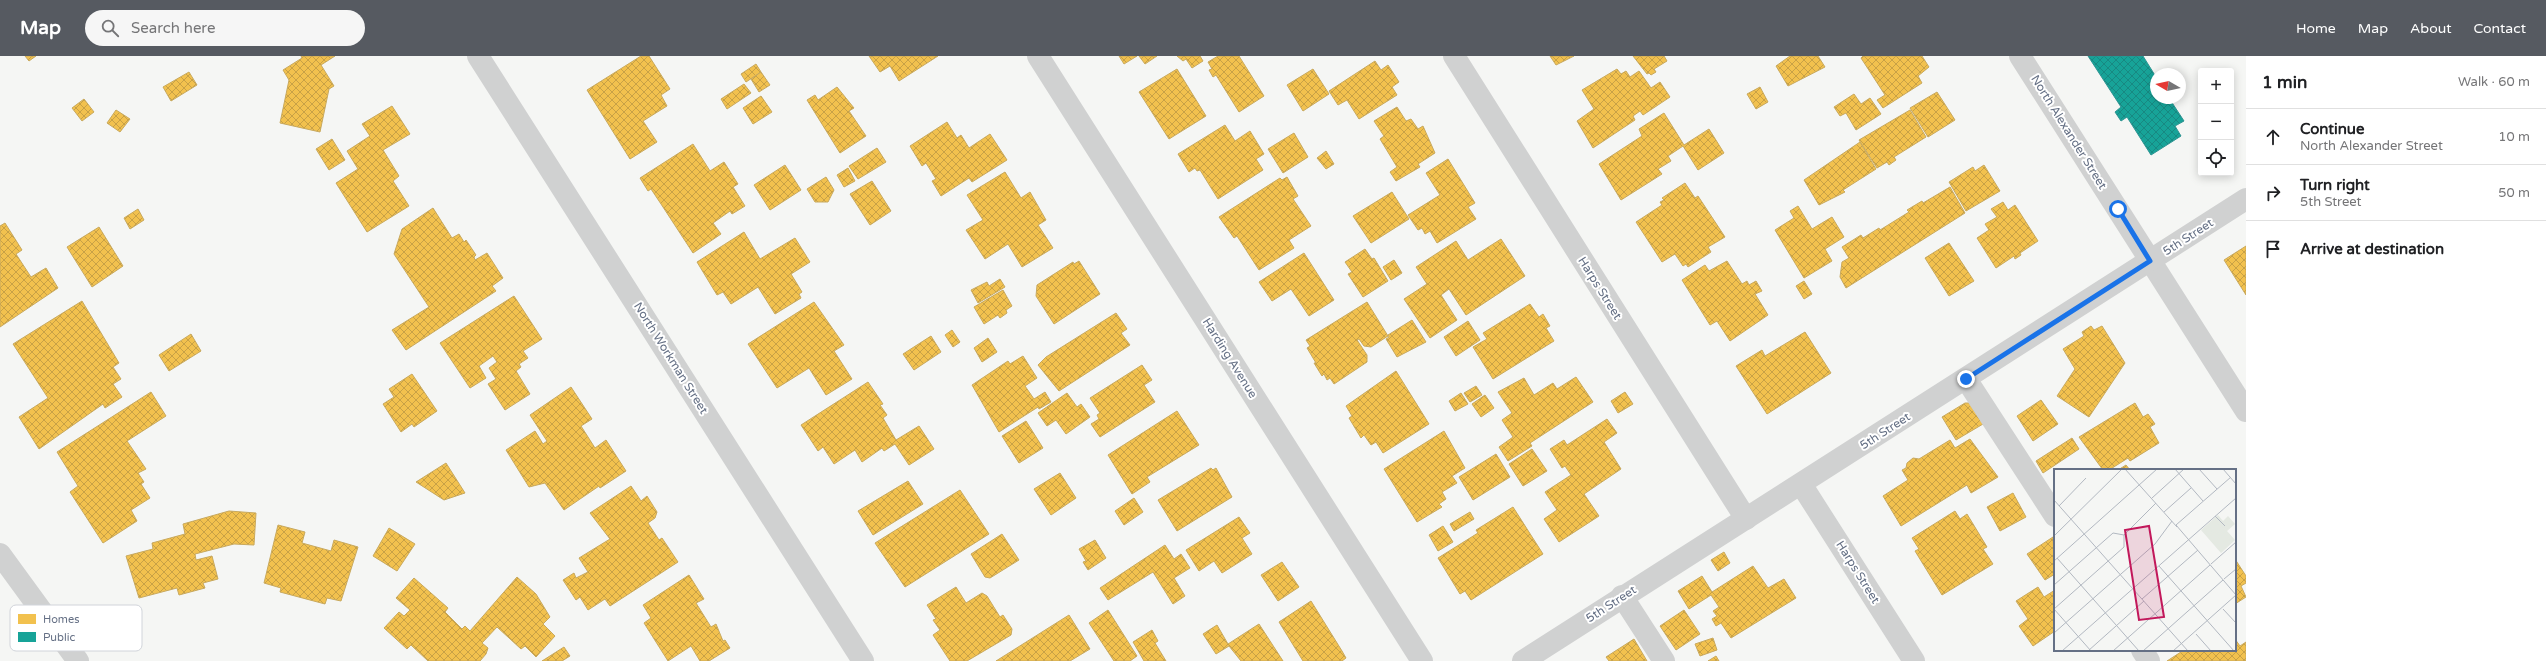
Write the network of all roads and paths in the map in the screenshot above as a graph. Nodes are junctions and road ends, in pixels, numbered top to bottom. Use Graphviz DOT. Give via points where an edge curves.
graph roads {
  1 [pos="478,56"];
  2 [pos="1038,56"];
  3 [pos="1454,56"];
  4 [pos="2020,56"];
  5 [pos="2246,199"];
  6 [pos="2150,261"];
  7 [pos="1966,379"];
  8 [pos="2246,411"];
  9 [pos="1801,484"];
  10 [pos="2054,514"];
  11 [pos="1746,519"];
  12 [pos="0,554"];
  13 [pos="1622,596"];
  14 [pos="37,605"];
  15 [pos="71,651"];
  16 [pos="2143,651"];
  17 [pos="78,661"];
  18 [pos="864,661"];
  19 [pos="1422,661"];
  20 [pos="1523,661"];
  21 [pos="1664,661"];
  22 [pos="1914,661"];
  23 [pos="2149,661"];
  1 -- 18 [label="street, North Workman Street"];
  2 -- 19 [label="street, Harding Avenue"];
  3 -- 11 [label="street, Harps Street"];
  4 -- 6 [label="street, North Alexander Street"];
  5 -- 6 [label="street, 5th Street"];
  6 -- 7 [label="street, 5th Street"];
  6 -- 8 [label="street, North Alexander Street"];
  7 -- 9 [label="street, 5th Street"];
  7 -- 10 [label="street"];
  9 -- 11 [label="street, 5th Street"];
  9 -- 22 [label="street, Harps Street"];
  11 -- 13 [label="street, 5th Street"];
  12 -- 14 [label="street"];
  13 -- 20 [label="street, 5th Street"];
  13 -- 21 [label="street"];
  15 -- 17 [label="street"];
  16 -- 23 [label="street"];
}
